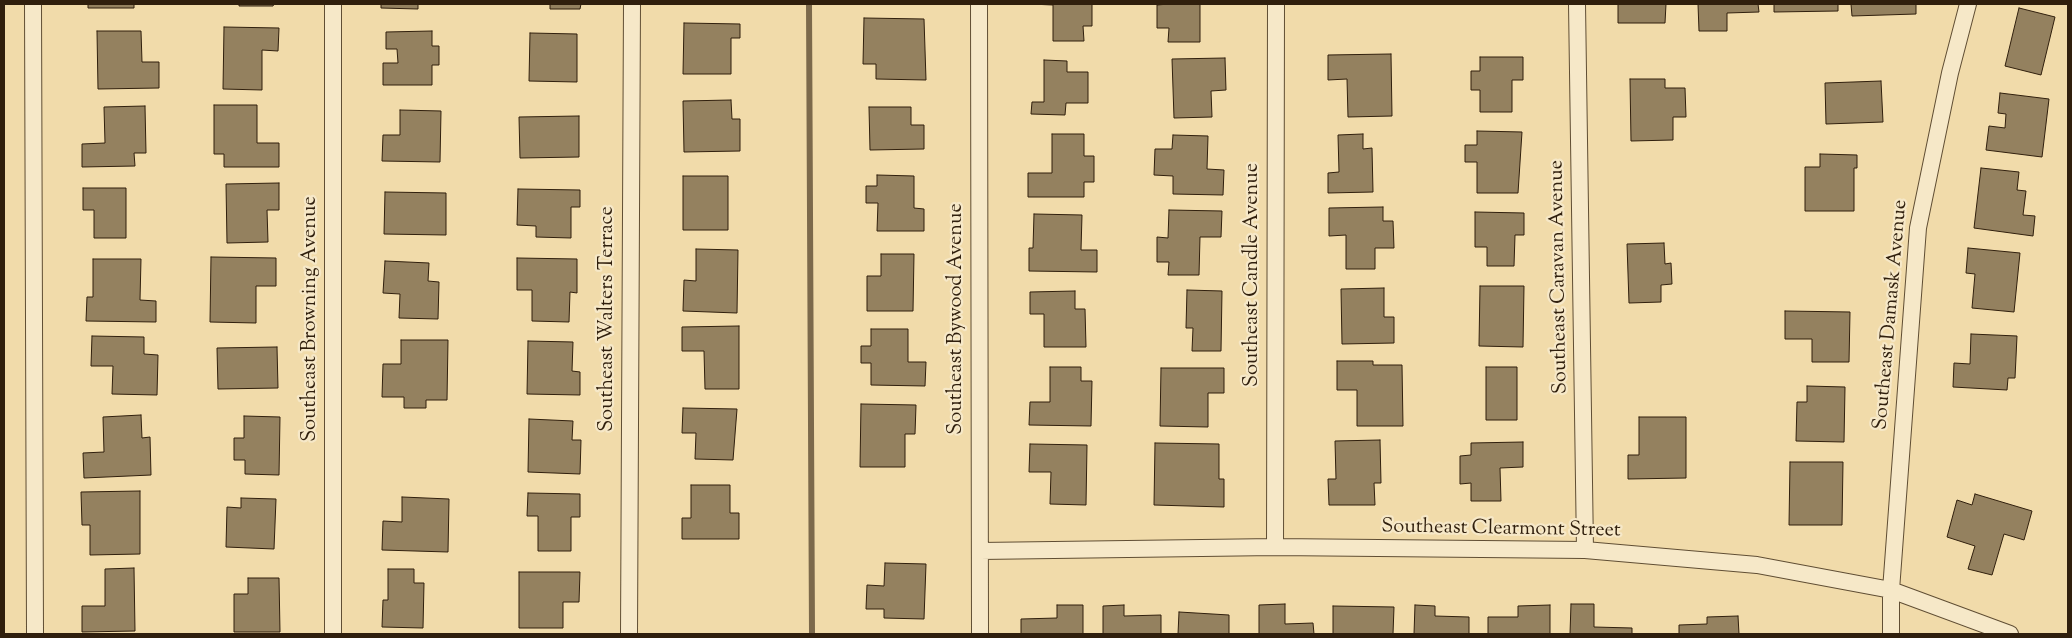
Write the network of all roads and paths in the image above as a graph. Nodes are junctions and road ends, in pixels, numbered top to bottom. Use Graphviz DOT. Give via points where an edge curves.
graph roads {
  1 [pos="33,4"];
  2 [pos="334,4"];
  3 [pos="632,4"];
  4 [pos="979,4"];
  5 [pos="1276,4"];
  6 [pos="1578,4"];
  7 [pos="1968,4"];
  8 [pos="1275,547"];
  9 [pos="1584,550"];
  10 [pos="980,551"];
  11 [pos="1891,590"];
  12 [pos="35,634"];
  13 [pos="333,634"];
  14 [pos="629,634"];
  15 [pos="980,634"];
  16 [pos="1891,634"];
  17 [pos="2010,634"];
  1 -- 12 [label="street"];
  2 -- 13 [label="street, Southeast Browning Avenue"];
  3 -- 14 [label="street, Southeast Walters Terrace"];
  4 -- 10 [label="street, Southeast Bywood Avenue"];
  5 -- 8 [label="street, Southeast Candle Avenue"];
  6 -- 9 [label="street, Southeast Caravan Avenue"];
  7 -- 11 [label="street, Southeast Damask Avenue" via="1950,73 1918,228"];
  8 -- 9 [label="street, Southeast Clearmont Street"];
  8 -- 10 [label="street, Southeast Clearmont Street"];
  9 -- 11 [label="street, Southeast Clearmont Street" via="1757,565"];
  10 -- 15 [label="street, Southeast Bywood Avenue"];
  11 -- 16 [label="street, Southeast Damask Avenue"];
  11 -- 17 [label="street, Southeast Clearmont Street"];
}
